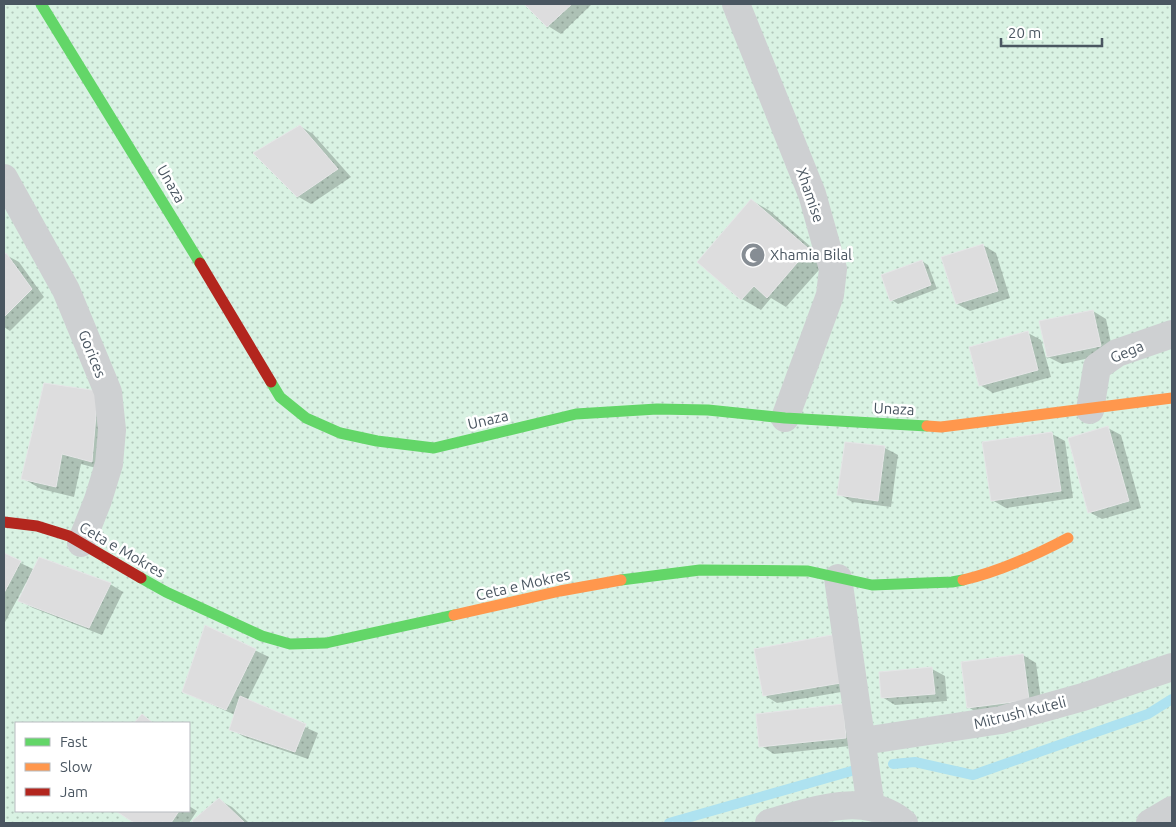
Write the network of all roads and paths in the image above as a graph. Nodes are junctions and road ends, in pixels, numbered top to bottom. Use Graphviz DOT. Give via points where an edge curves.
graph roads {
  1 [pos="42,4"];
  2 [pos="736,4"];
  3 [pos="4,178"];
  4 [pos="1172,334"];
  5 [pos="1172,398"];
  6 [pos="1090,410"];
  7 [pos="785,418"];
  8 [pos="4,522"];
  9 [pos="1068,538"];
  10 [pos="81,543"];
  11 [pos="838,578"];
  12 [pos="1172,668"];
  13 [pos="863,741"];
  14 [pos="871,807"];
  15 [pos="1172,810"];
  16 [pos="769,823"];
  17 [pos="904,823"];
  18 [pos="1150,823"];
  1 -- 7 [label="main road, Unaza" via="280,397 306,418 340,433 434,448 576,414 657,409 708,410"];
  2 -- 7 [label="street, Xhamise" via="812,194 833,270 830,295"];
  3 -- 10 [label="street, Gorices" via="66,290 108,392 112,430 109,464"];
  4 -- 6 [label="street, Gega" via="1117,353 1097,367"];
  5 -- 6 [label="main road, Unaza"];
  6 -- 7 [label="main road, Unaza" via="941,427"];
  8 -- 10 [label="main road, Ceta e Mokres" via="37,526"];
  9 -- 11 [label="main road, Ceta e Mokres" via="1023,561 952,582 872,585"];
  10 -- 11 [label="main road, Ceta e Mokres" via="166,592 262,636 290,644 326,643 374,634 560,591 642,576 700,570 779,569"];
  11 -- 13 [label="street"];
  12 -- 13 [label="street, Mitrush Kuteli" via="1001,720"];
  13 -- 14 [label="street"];
  14 -- 16 [label="street" via="832,806"];
  14 -- 17 [label="street" via="884,809"];
  15 -- 18 [label="street"];
}
